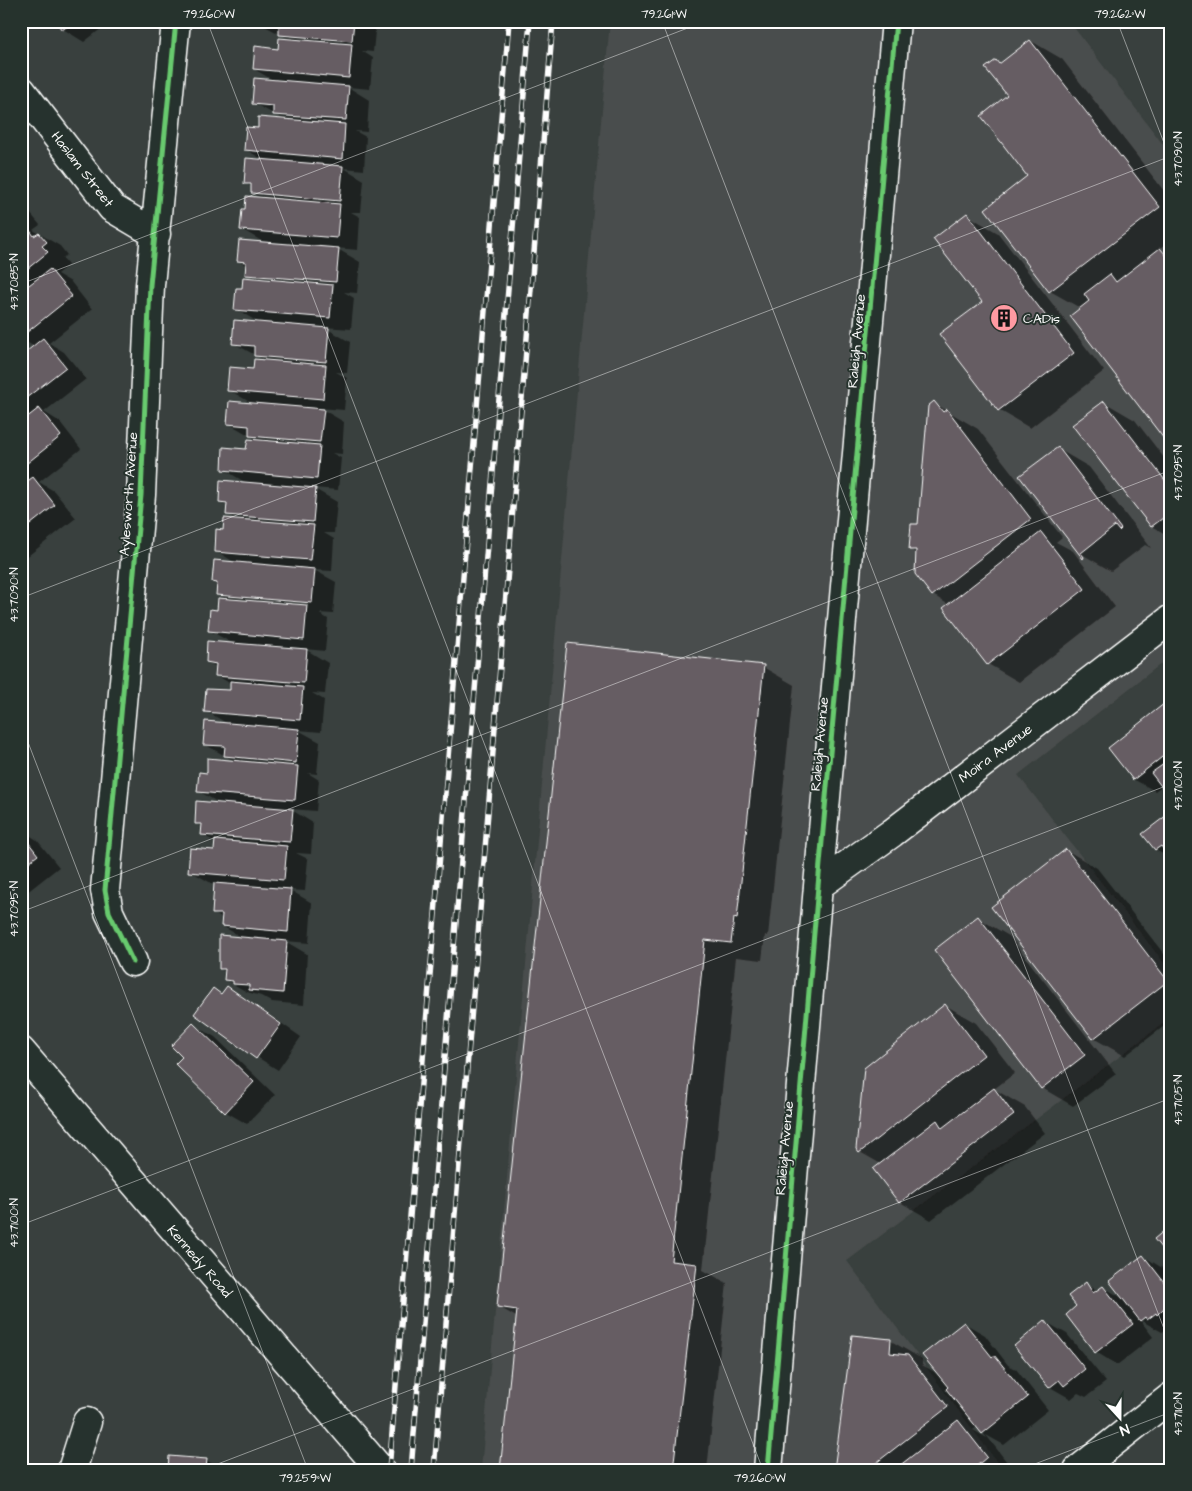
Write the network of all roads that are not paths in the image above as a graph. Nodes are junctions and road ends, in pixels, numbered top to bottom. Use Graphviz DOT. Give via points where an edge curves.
graph roads {
  1 [pos="176,21"];
  2 [pos="896,21"];
  3 [pos="21,90"];
  4 [pos="156,234"];
  5 [pos="1171,619"];
  6 [pos="818,886"];
  7 [pos="132,962"];
  8 [pos="21,1051"];
  9 [pos="1171,1397"];
  10 [pos="86,1422"];
  11 [pos="72,1470"];
  12 [pos="381,1470"];
  13 [pos="768,1470"];
  14 [pos="1078,1470"];
  1 -- 4 [label="street, Aylesworth Avenue"];
  2 -- 6 [label="street, Raleigh Avenue"];
  3 -- 4 [label="street, Haslam Street" via="112,208"];
  4 -- 7 [label="street, Aylesworth Avenue" via="148,309 141,495 105,890 109,912"];
  5 -- 6 [label="street, Moira Avenue"];
  6 -- 13 [label="street, Raleigh Avenue"];
  8 -- 12 [label="street, Kennedy Road"];
  9 -- 14 [label="street"];
  10 -- 11 [label="street"];
}
